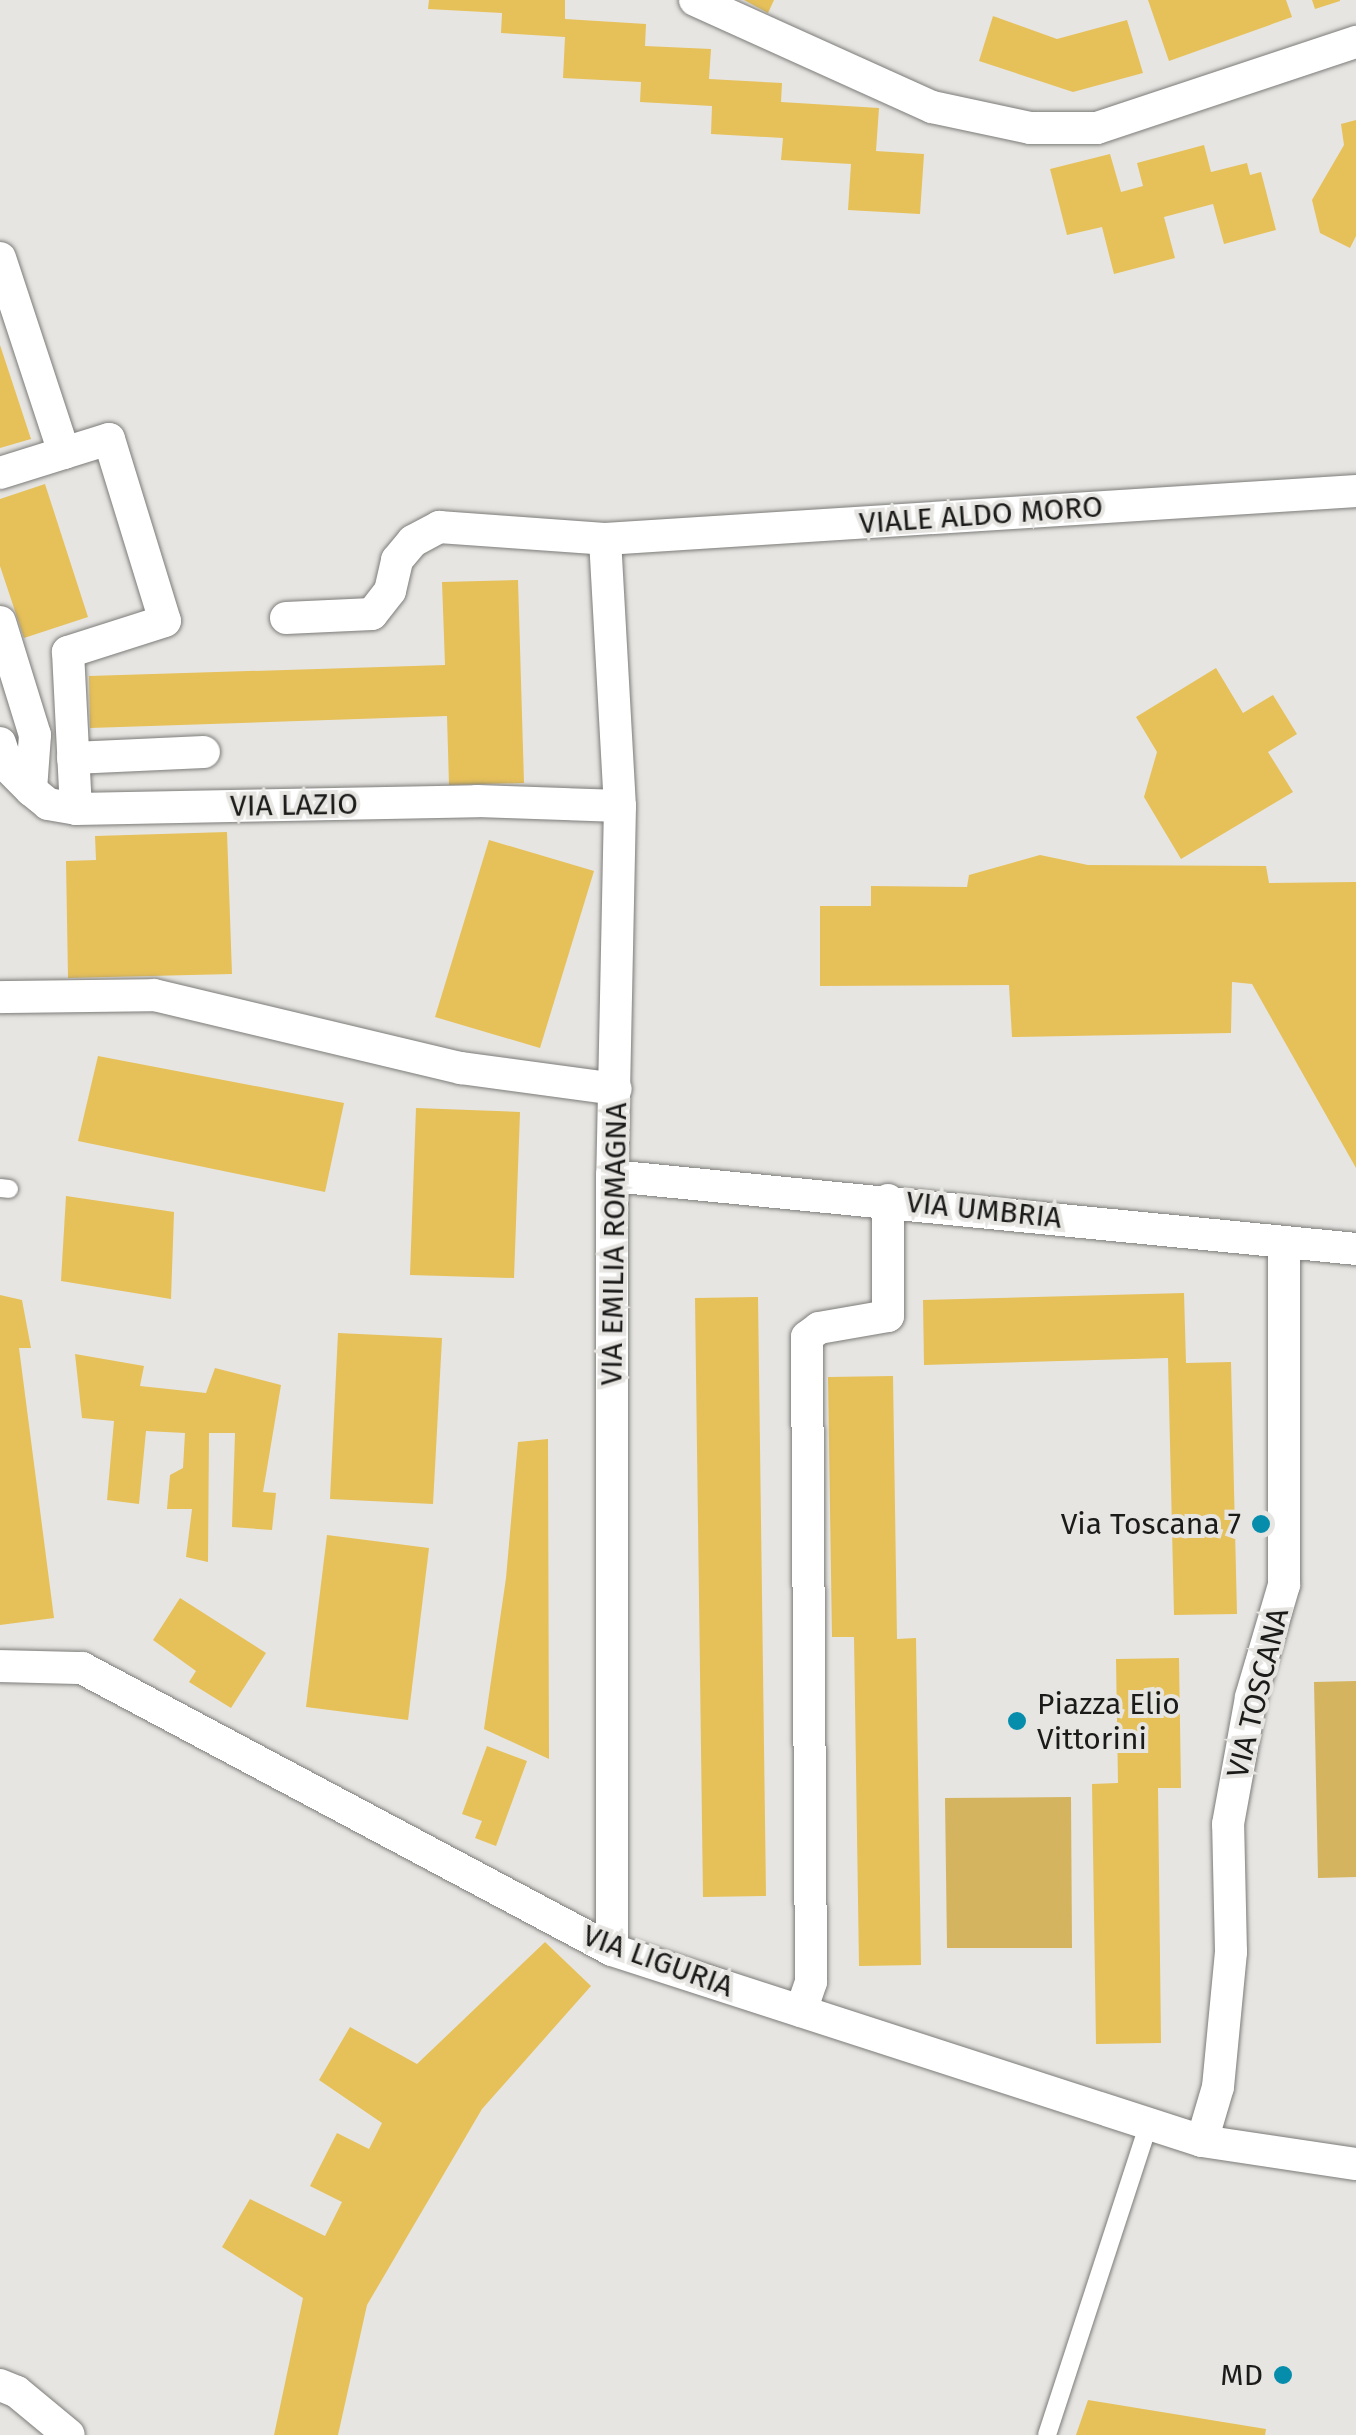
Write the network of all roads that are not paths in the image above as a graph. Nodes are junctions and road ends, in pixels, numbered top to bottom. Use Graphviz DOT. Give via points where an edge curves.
graph roads {
  1 [pos="695,0"];
  2 [pos="1356,42"];
  3 [pos="0,258"];
  4 [pos="64,453"];
  5 [pos="0,473"];
  6 [pos="1356,491"];
  7 [pos="605,539"];
  8 [pos="286,618"];
  9 [pos="0,622"];
  10 [pos="0,744"];
  11 [pos="204,752"];
  12 [pos="74,758"];
  13 [pos="30,790"];
  14 [pos="620,806"];
  15 [pos="76,809"];
  16 [pos="0,997"];
  17 [pos="616,1089"];
  18 [pos="612,1176"];
  19 [pos="888,1200"];
  20 [pos="1284,1242"];
  21 [pos="1356,1249"];
  22 [pos="0,1666"];
  23 [pos="612,1950"];
  24 [pos="801,2011"];
  25 [pos="1149,2124"];
  26 [pos="1202,2140"];
  27 [pos="1356,2164"];
  28 [pos="0,2384"];
  29 [pos="69,2435"];
  30 [pos="1048,2435"];
  1 -- 2 [label="street" via="932,106 1030,128 1097,128"];
  3 -- 4 [label="street"];
  4 -- 5 [label="street"];
  4 -- 12 [label="street" via="109,439 164,621 68,652"];
  6 -- 7 [label="street, VIALE ALDO MORO"];
  7 -- 8 [label="street, VIALE ALDO MORO" via="439,527 412,541 397,560 390,591 372,614"];
  7 -- 14 [label="street, VIA EMILIA ROMAGNA"];
  9 -- 13 [label="street" via="35,734"];
  10 -- 13 [label="street" via="8,767"];
  11 -- 12 [label="street"];
  12 -- 15 [label="street"];
  13 -- 15 [label="street, VIA LAZIO" via="48,804"];
  14 -- 15 [label="street, VIA LAZIO"];
  14 -- 17 [label="street, VIA EMILIA ROMAGNA"];
  16 -- 17 [label="street" via="154,995 462,1068"];
  17 -- 18 [label="street, VIA EMILIA ROMAGNA"];
  18 -- 19 [label="street, VIA UMBRIA"];
  18 -- 23 [label="street, VIA EMILIA ROMAGNA"];
  19 -- 20 [label="street, VIA UMBRIA"];
  19 -- 24 [label="street" via="888,1316 819,1328 807,1337 811,1982"];
  20 -- 21 [label="street, VIA UMBRIA"];
  20 -- 26 [label="street, VIA TOSCANA" via="1284,1585 1251,1697 1228,1824 1231,1952 1218,2087"];
  22 -- 23 [label="street, VIA LIGURIA" via="82,1668"];
  23 -- 24 [label="street, VIA LIGURIA"];
  24 -- 25 [label="street, VIA LIGURIA"];
  25 -- 26 [label="street, VIA LIGURIA"];
  25 -- 30 [label="lane"];
  26 -- 27 [label="street, VIA LIGURIA"];
  28 -- 29 [label="street"];
}
